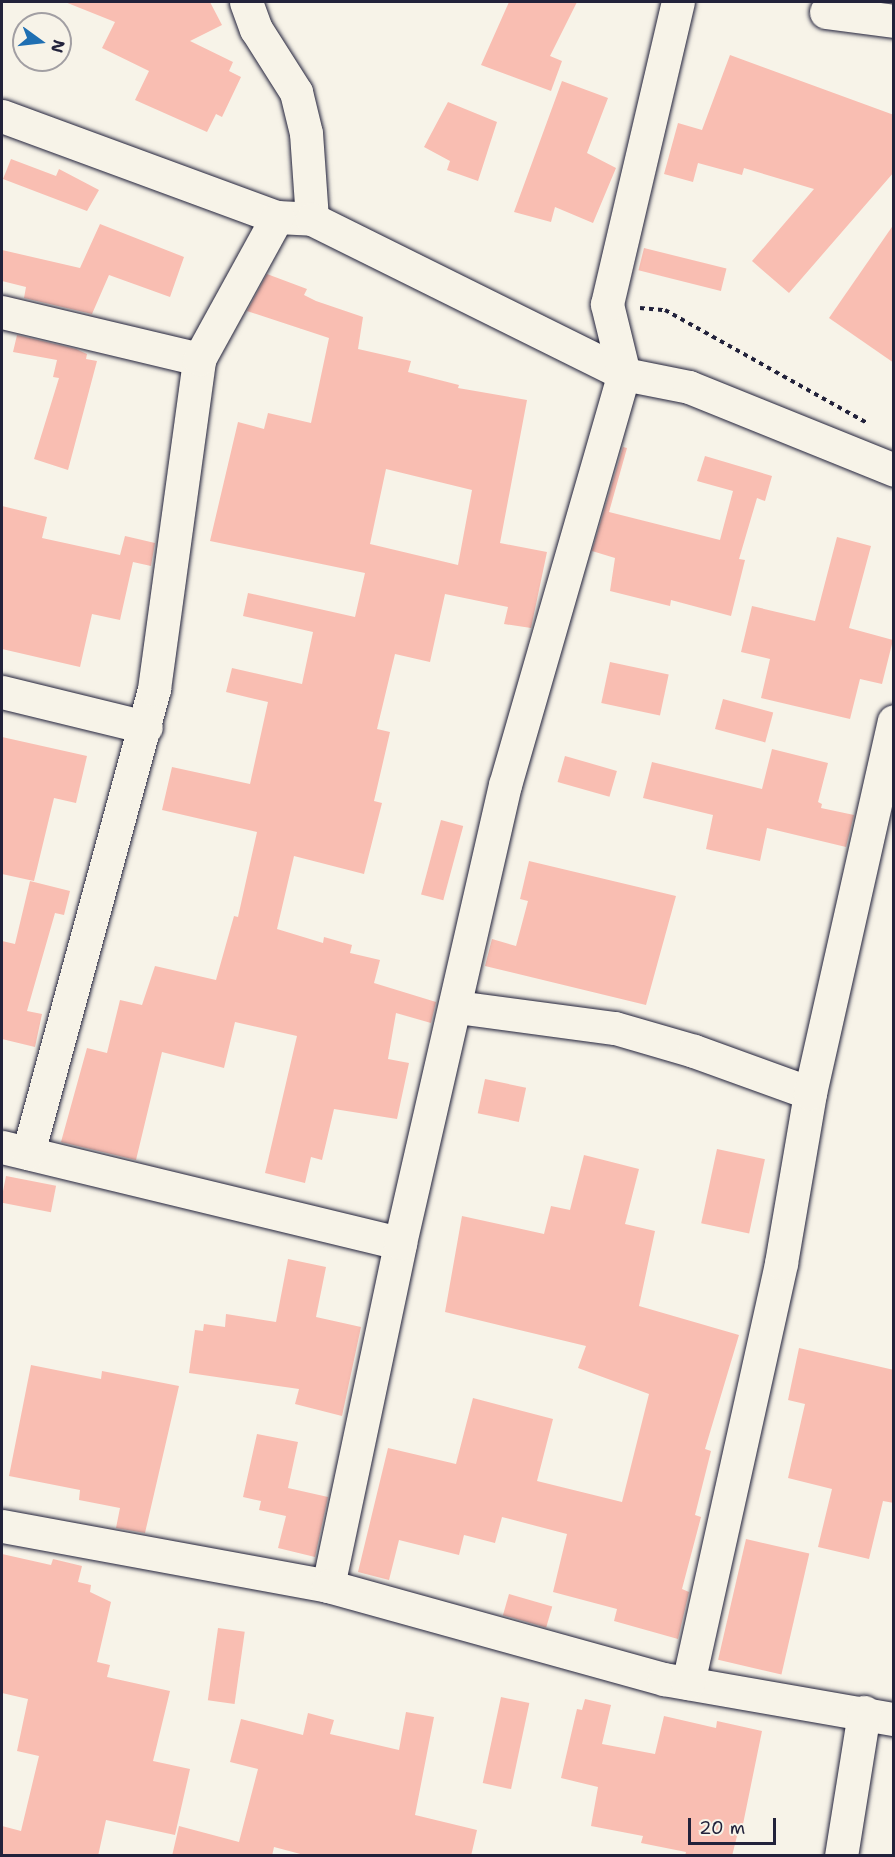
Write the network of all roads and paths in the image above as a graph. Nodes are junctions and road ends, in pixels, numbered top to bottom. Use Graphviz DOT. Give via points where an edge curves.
graph roads {
  1 [pos="246,2"];
  2 [pos="678,2"];
  3 [pos="826,12"];
  4 [pos="894,21"];
  5 [pos="2,116"];
  6 [pos="277,217"];
  7 [pos="312,219"];
  8 [pos="607,304"];
  9 [pos="2,312"];
  10 [pos="199,359"];
  11 [pos="624,374"];
  12 [pos="872,426"];
  13 [pos="894,470"];
  14 [pos="2,692"];
  15 [pos="894,720"];
  16 [pos="146,727"];
  17 [pos="457,1007"];
  18 [pos="810,1093"];
  19 [pos="15,1150"];
  20 [pos="400,1243"];
  21 [pos="2,1526"];
  22 [pos="328,1586"];
  23 [pos="687,1683"];
  24 [pos="879,1716"];
  25 [pos="841,1856"];
  1 -- 7 [label="street" via="256,29 296,92 306,133"];
  2 -- 8 [label="street"];
  3 -- 4 [label="street"];
  5 -- 6 [label="street"];
  6 -- 7 [label="street"];
  6 -- 10 [label="street"];
  7 -- 11 [label="street"];
  8 -- 11 [label="street"];
  8 -- 12 [label="path" via="665,310"];
  9 -- 10 [label="street"];
  10 -- 16 [label="street"];
  11 -- 13 [label="street" via="688,387"];
  11 -- 17 [label="street" via="505,785"];
  14 -- 16 [label="street"];
  15 -- 18 [label="street"];
  16 -- 19 [label="street"];
  17 -- 18 [label="street" via="615,1028 694,1051"];
  17 -- 20 [label="street"];
  18 -- 23 [label="street" via="781,1263"];
  19 -- 20 [label="street"];
  20 -- 22 [label="street"];
  21 -- 22 [label="street"];
  22 -- 23 [label="street"];
  23 -- 24 [label="street"];
  24 -- 25 [label="street"];
}
